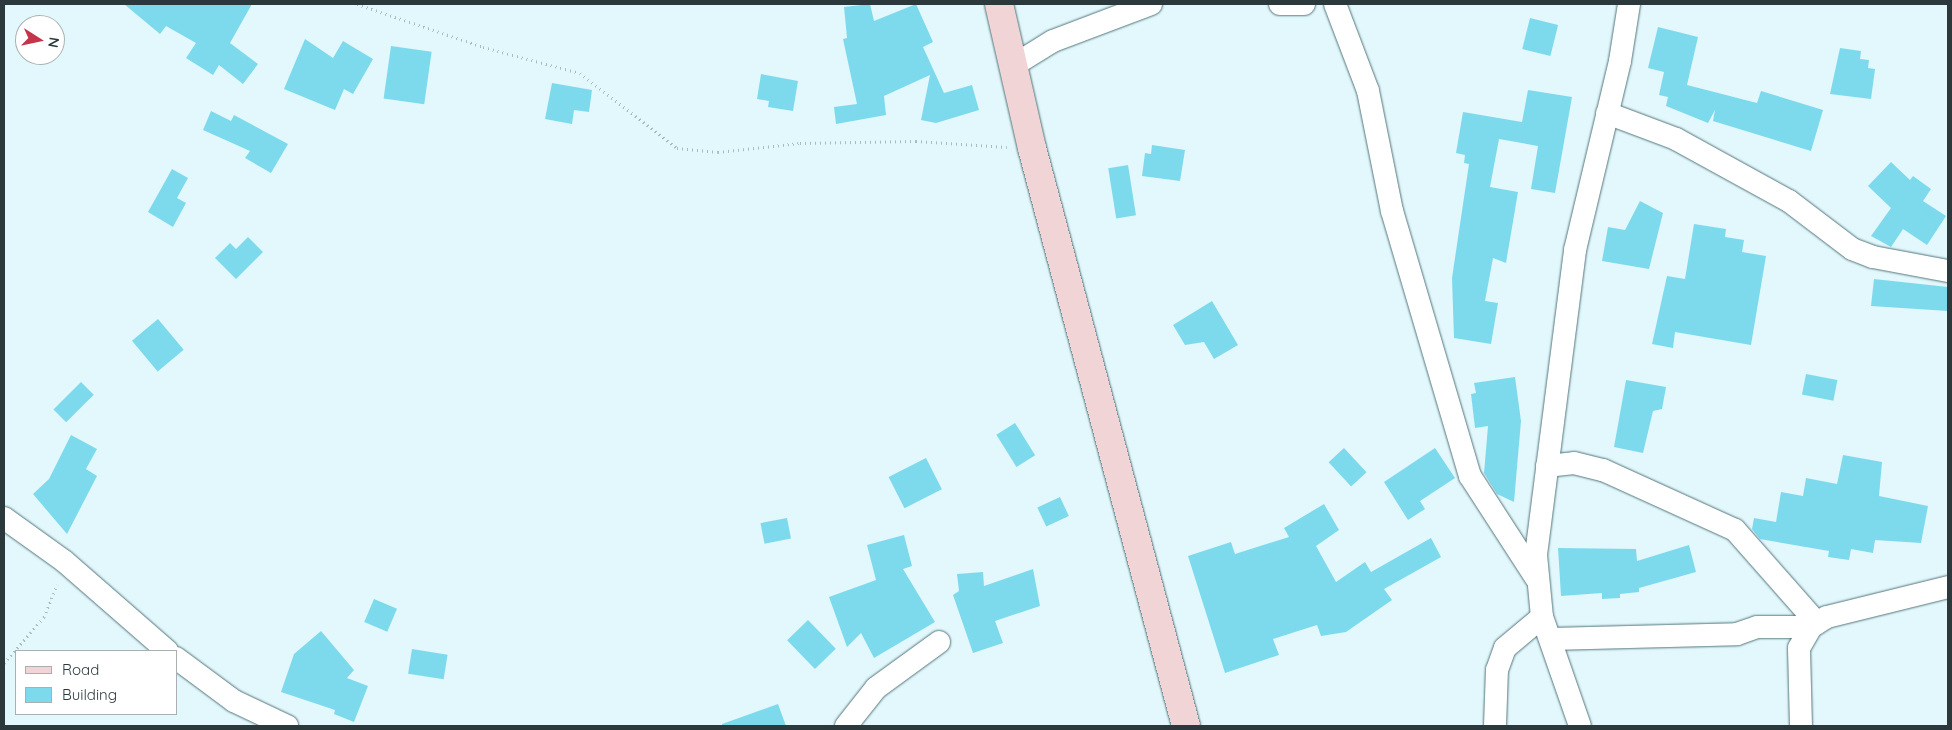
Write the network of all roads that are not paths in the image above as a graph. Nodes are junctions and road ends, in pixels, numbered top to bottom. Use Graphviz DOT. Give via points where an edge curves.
graph roads {
  1 [pos="999,4"];
  2 [pos="1151,4"];
  3 [pos="1280,4"];
  4 [pos="1304,4"];
  5 [pos="1335,4"];
  6 [pos="1629,4"];
  7 [pos="1011,67"];
  8 [pos="1607,113"];
  9 [pos="1948,271"];
  10 [pos="1546,466"];
  11 [pos="4,518"];
  12 [pos="1536,580"];
  13 [pos="1948,587"];
  14 [pos="1542,617"];
  15 [pos="1814,625"];
  16 [pos="1551,639"];
  17 [pos="939,642"];
  18 [pos="166,650"];
  19 [pos="178,659"];
  20 [pos="287,726"];
  21 [pos="846,726"];
  22 [pos="1186,726"];
  23 [pos="1495,726"];
  24 [pos="1580,726"];
  25 [pos="1801,726"];
  1 -- 7 [label="main road"];
  2 -- 7 [label="street" via="1053,41"];
  3 -- 4 [label="street"];
  5 -- 12 [label="street" via="1368,91 1392,211 1470,476"];
  6 -- 8 [label="street"];
  7 -- 22 [label="main road"];
  8 -- 9 [label="street" via="1676,139 1790,201 1852,249 1873,257"];
  8 -- 10 [label="street" via="1575,250"];
  10 -- 12 [label="street"];
  10 -- 15 [label="street" via="1574,463 1604,470 1734,530"];
  11 -- 18 [label="street" via="64,561"];
  12 -- 14 [label="street"];
  13 -- 15 [label="street"];
  14 -- 16 [label="street"];
  14 -- 23 [label="street" via="1505,648 1497,670"];
  15 -- 16 [label="street" via="1757,628 1737,634"];
  15 -- 25 [label="street" via="1799,648"];
  16 -- 24 [label="street"];
  17 -- 21 [label="street" via="876,688"];
  19 -- 20 [label="street" via="234,700"];
}
